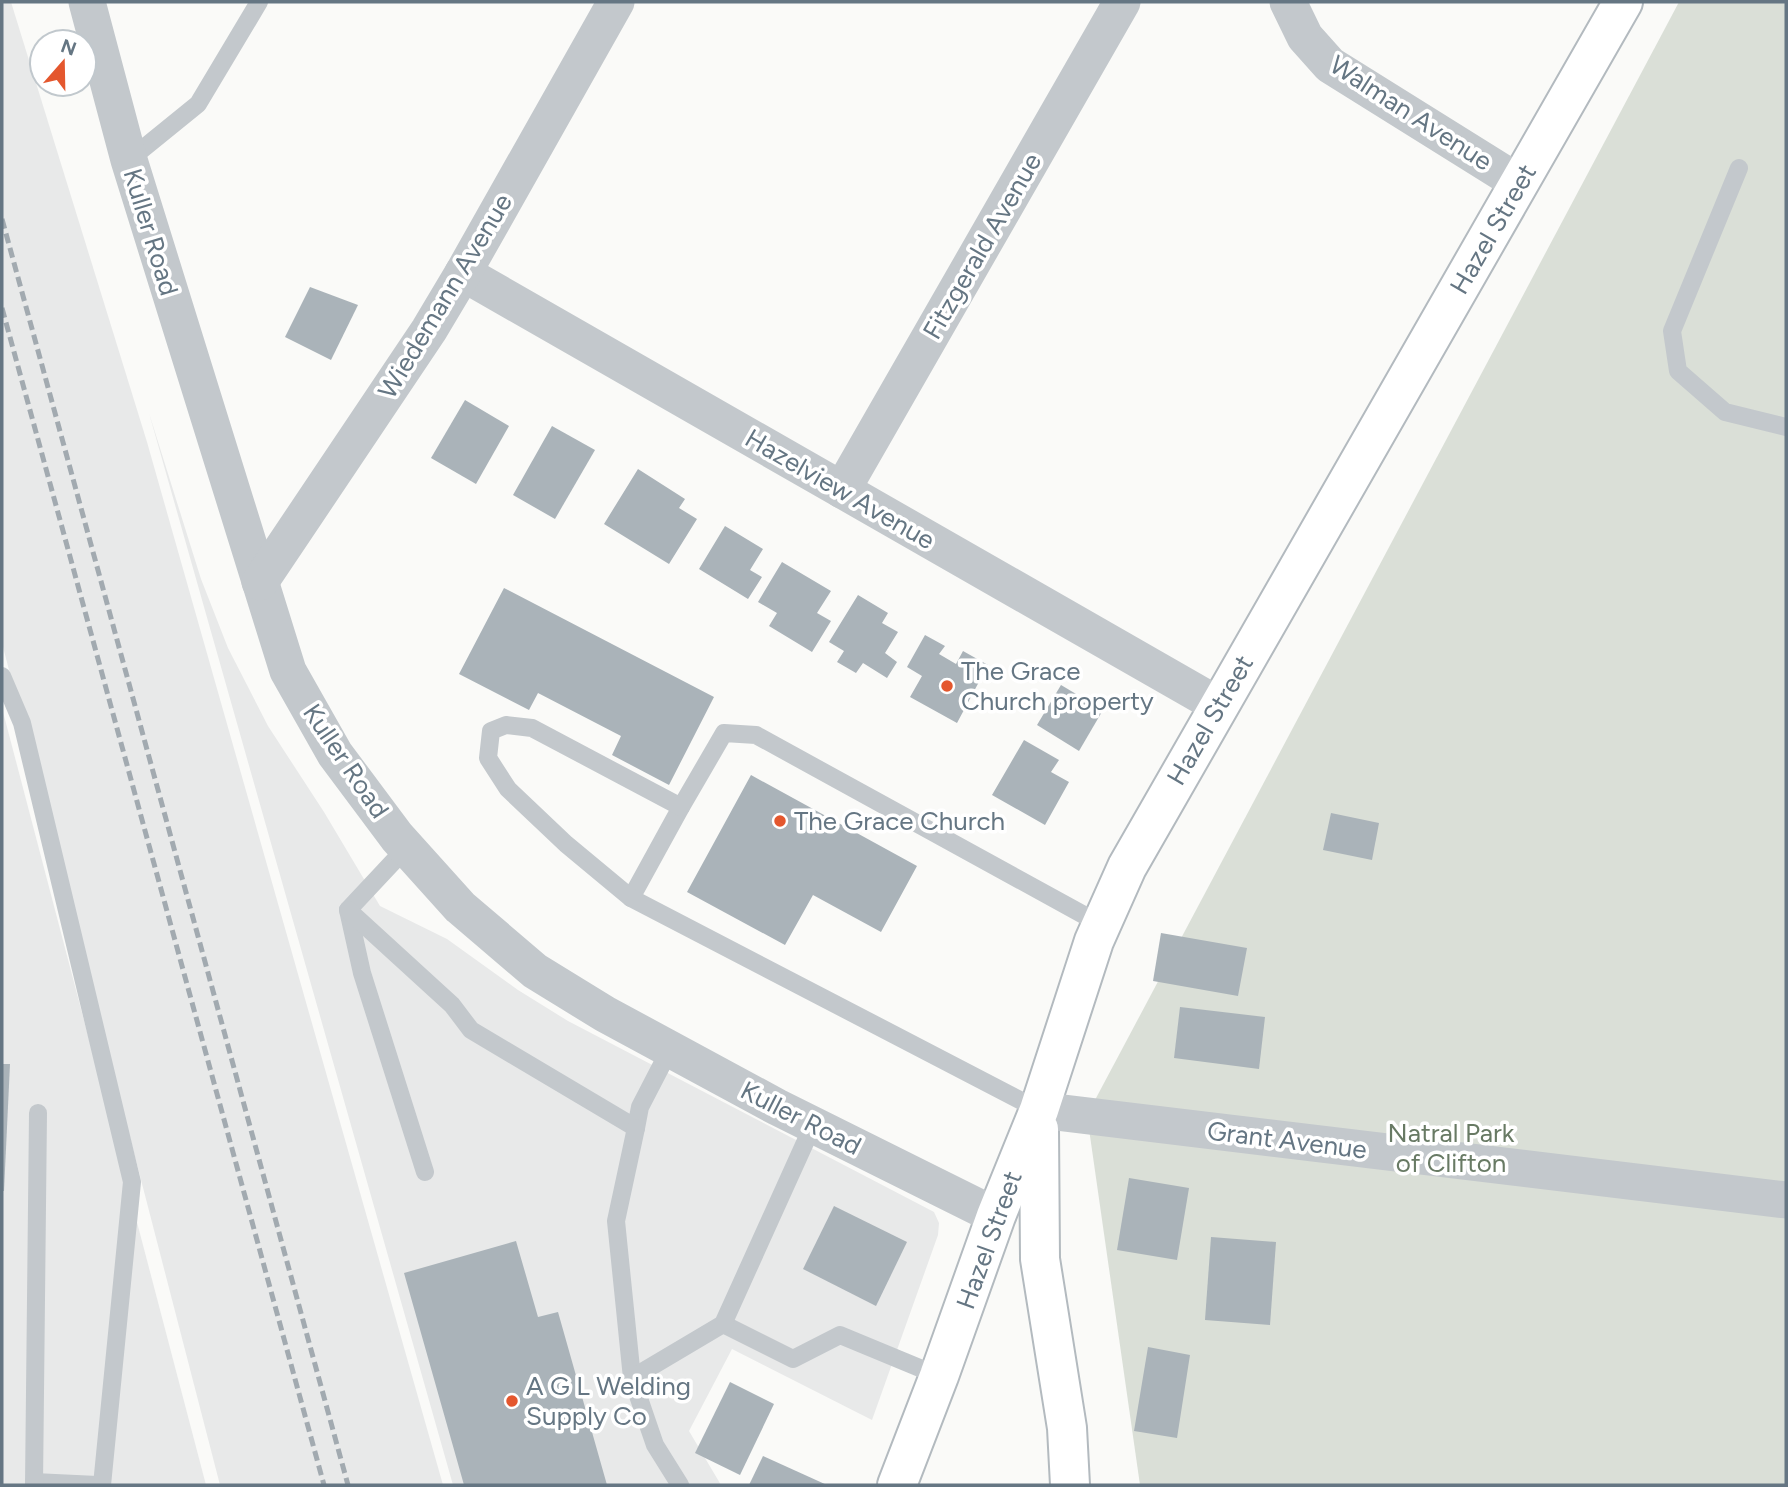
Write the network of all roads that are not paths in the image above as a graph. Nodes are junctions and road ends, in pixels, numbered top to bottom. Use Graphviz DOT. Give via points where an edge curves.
graph roads {
  1 [pos="87,2"];
  2 [pos="259,2"];
  3 [pos="616,2"];
  4 [pos="1122,2"];
  5 [pos="1288,2"];
  6 [pos="1623,2"];
  7 [pos="129,160"];
  8 [pos="1739,168"];
  9 [pos="1519,183"];
  10 [pos="463,273"];
  11 [pos="1786,427"];
  12 [pos="842,490"];
  13 [pos="260,582"];
  14 [pos="2,676"];
  15 [pos="1218,705"];
  16 [pos="681,807"];
  17 [pos="407,847"];
  18 [pos="631,898"];
  19 [pos="348,910"];
  20 [pos="1102,925"];
  21 [pos="670,1049"];
  22 [pos="1039,1110"];
  23 [pos="38,1113"];
  24 [pos="813,1125"];
  25 [pos="636,1128"];
  26 [pos="425,1172"];
  27 [pos="1786,1200"];
  28 [pos="996,1216"];
  29 [pos="723,1324"];
  30 [pos="939,1376"];
  31 [pos="632,1378"];
  32 [pos="34,1484"];
  33 [pos="99,1485"];
  34 [pos="680,1485"];
  35 [pos="897,1485"];
  36 [pos="1070,1485"];
  1 -- 7 [label="street, Kuller Road"];
  2 -- 7 [label="lane" via="198,104"];
  3 -- 10 [label="street, Wiedemann Avenue"];
  4 -- 12 [label="street, Fitzgerald Avenue"];
  5 -- 9 [label="street, Walman Avenue" via="1305,37 1330,65"];
  6 -- 9 [label="street, Hazel Street"];
  7 -- 13 [label="street, Kuller Road"];
  8 -- 11 [label="lane" via="1672,331 1678,371 1725,412"];
  9 -- 15 [label="street, Hazel Street"];
  10 -- 12 [label="street, Hazelview Avenue"];
  10 -- 13 [label="street, Wiedemann Avenue"];
  12 -- 15 [label="street, Hazelview Avenue"];
  13 -- 17 [label="street, Kuller Road" via="288,671 335,754"];
  14 -- 33 [label="lane" via="22,723 132,1182"];
  15 -- 20 [label="street, Hazel Street" via="1127,867"];
  16 -- 18 [label="lane"];
  16 -- 18 [label="lane" via="532,728 506,725 491,731 488,758 508,789"];
  16 -- 20 [label="lane" via="724,733 755,735"];
  17 -- 19 [label="lane"];
  17 -- 21 [label="street, Kuller Road" via="460,907 535,971"];
  18 -- 22 [label="lane"];
  19 -- 25 [label="lane" via="452,1005 471,1030"];
  19 -- 26 [label="lane" via="362,973"];
  20 -- 22 [label="street, Hazel Street"];
  21 -- 24 [label="street, Kuller Road"];
  21 -- 25 [label="lane" via="640,1107"];
  22 -- 27 [label="street, Grant Avenue"];
  22 -- 28 [label="street, Hazel Street"];
  22 -- 36 [label="street" via="1040,1259 1067,1429"];
  23 -- 32 [label="lane"];
  24 -- 28 [label="street, Kuller Road"];
  24 -- 29 [label="lane"];
  25 -- 31 [label="lane" via="616,1221"];
  28 -- 30 [label="street, Hazel Street"];
  29 -- 30 [label="lane" via="793,1359 840,1335"];
  29 -- 31 [label="lane"];
  30 -- 35 [label="street, Hazel Street"];
  31 -- 34 [label="lane" via="655,1445"];
  32 -- 33 [label="lane"];
}
